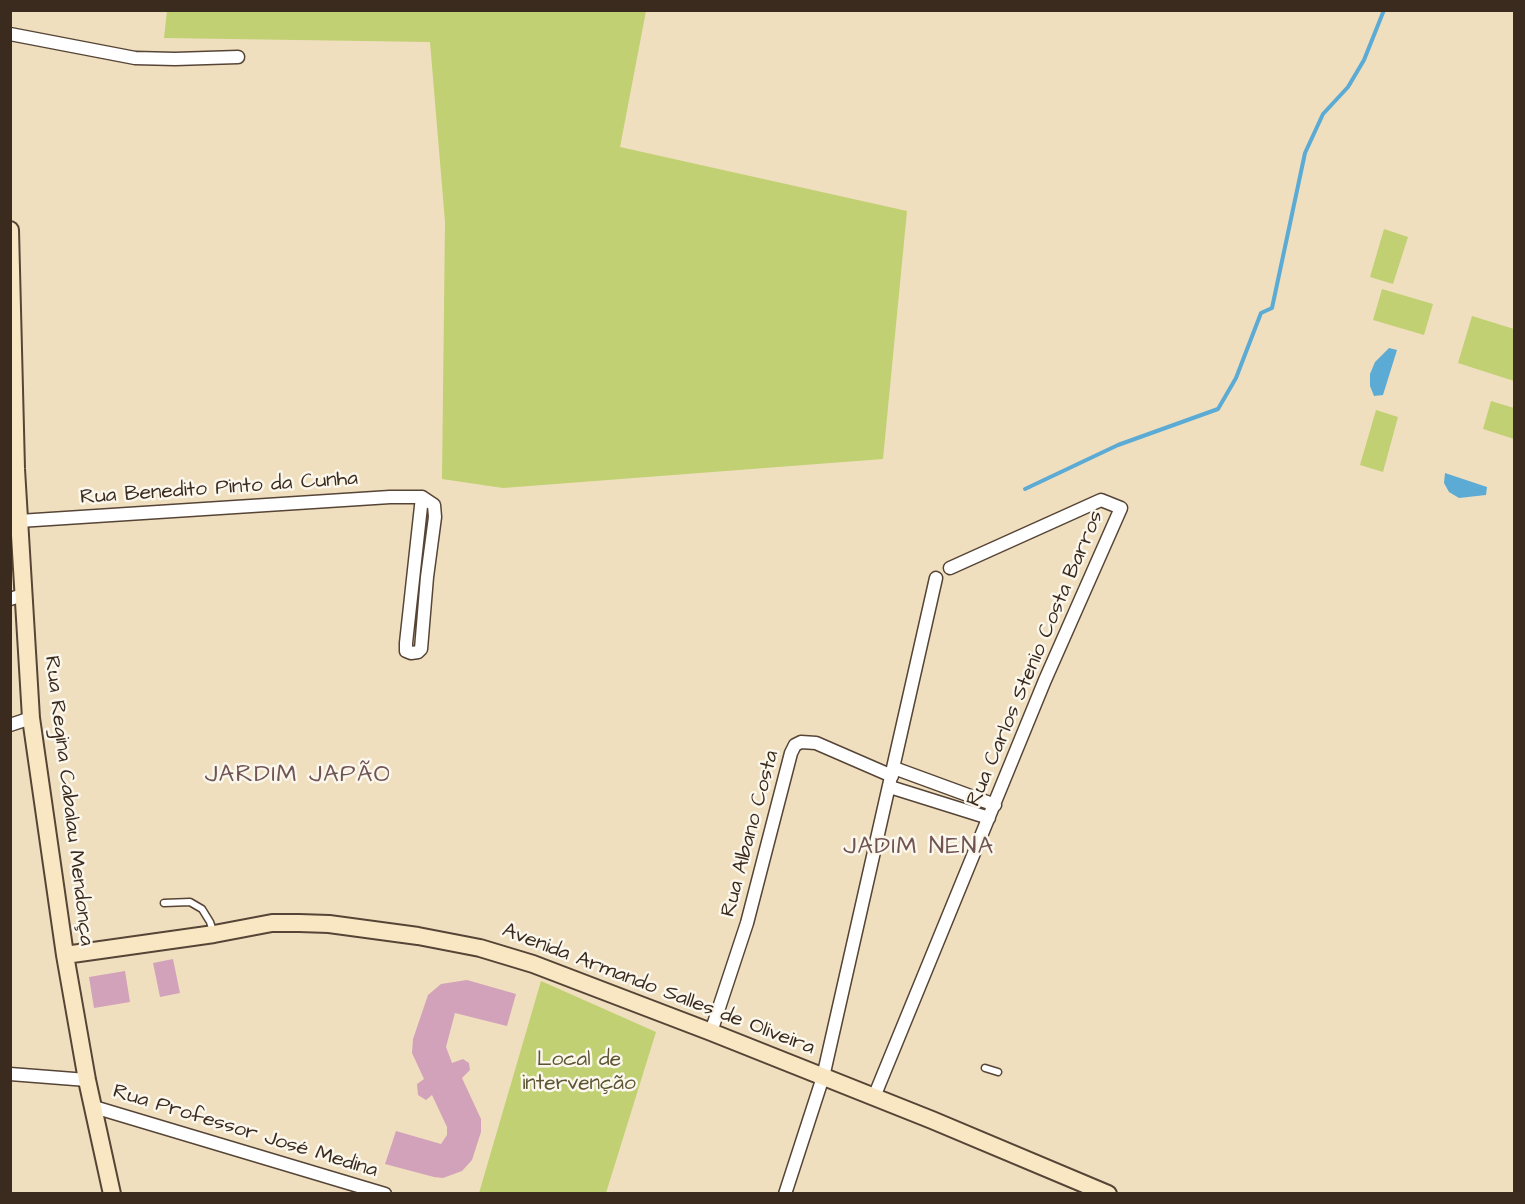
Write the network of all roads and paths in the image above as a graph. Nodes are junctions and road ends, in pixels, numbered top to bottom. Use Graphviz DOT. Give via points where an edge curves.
graph roads {
  1 [pos="10,34"];
  2 [pos="238,57"];
  3 [pos="10,230"];
  4 [pos="13,439"];
  5 [pos="13,470"];
  6 [pos="422,497"];
  7 [pos="19,521"];
  8 [pos="416,560"];
  9 [pos="429,561"];
  10 [pos="950,568"];
  11 [pos="421,576"];
  12 [pos="936,578"];
  13 [pos="17,597"];
  14 [pos="31,718"];
  15 [pos="10,725"];
  16 [pos="892,777"];
  17 [pos="995,805"];
  18 [pos="989,818"];
  19 [pos="164,903"];
  20 [pos="214,934"];
  21 [pos="65,955"];
  22 [pos="711,1032"];
  23 [pos="985,1068"];
  24 [pos="998,1072"];
  25 [pos="10,1074"];
  26 [pos="823,1077"];
  27 [pos="87,1080"];
  28 [pos="874,1097"];
  29 [pos="94,1107"];
  30 [pos="112,1194"];
  31 [pos="385,1194"];
  32 [pos="785,1194"];
  33 [pos="1108,1194"];
  1 -- 2 [label="street" via="135,58"];
  3 -- 4 [label="main road, Rua Regina Cabalau Mendonça"];
  4 -- 5 [label="main road, Rua Regina Cabalau Mendonça"];
  5 -- 7 [label="main road, Rua Regina Cabalau Mendonça"];
  6 -- 7 [label="street, Rua Benedito Pinto da Cunha"];
  6 -- 8 [label="street"];
  6 -- 9 [label="street" via="435,509"];
  7 -- 13 [label="main road, Rua Regina Cabalau Mendonça"];
  8 -- 9 [label="lane"];
  8 -- 11 [label="street"];
  9 -- 11 [label="street"];
  10 -- 17 [label="street, Rua Carlos Stenio Costa Barros" via="1101,500 1121,508"];
  11 -- 11 [label="street" via="406,643 409,652 421,649"];
  12 -- 16 [label="street"];
  13 -- 14 [label="main road, Rua Regina Cabalau Mendonça"];
  14 -- 15 [label="street"];
  14 -- 21 [label="main road, Rua Regina Cabalau Mendonça"];
  16 -- 17 [label="street, Rua Albano Costa"];
  16 -- 18 [label="street, Rua Albano Costa"];
  16 -- 22 [label="street, Rua Albano Costa" via="816,743 795,745 747,923"];
  16 -- 26 [label="street"];
  17 -- 18 [label="street, Rua Carlos Stenio Costa Barros"];
  18 -- 28 [label="street, Rua Carlos Stenio Costa Barros"];
  19 -- 20 [label="lane" via="190,902 202,909"];
  20 -- 21 [label="main road, Avenida Armando Salles de Oliveira"];
  20 -- 22 [label="main road, Avenida Armando Salles de Oliveira" via="272,923 329,924 480,948"];
  21 -- 27 [label="main road, Rua Regina Cabalau Mendonça"];
  22 -- 26 [label="main road, Avenida Armando Salles de Oliveira"];
  23 -- 24 [label="lane"];
  25 -- 27 [label="street"];
  26 -- 28 [label="main road, Avenida Armando Salles de Oliveira"];
  26 -- 32 [label="street"];
  27 -- 29 [label="main road, Rua Regina Cabalau Mendonça"];
  28 -- 33 [label="main road, Avenida Armando Salles de Oliveira"];
  29 -- 30 [label="main road, Rua Regina Cabalau Mendonça"];
  29 -- 31 [label="street, Rua Professor José Medina"];
}
